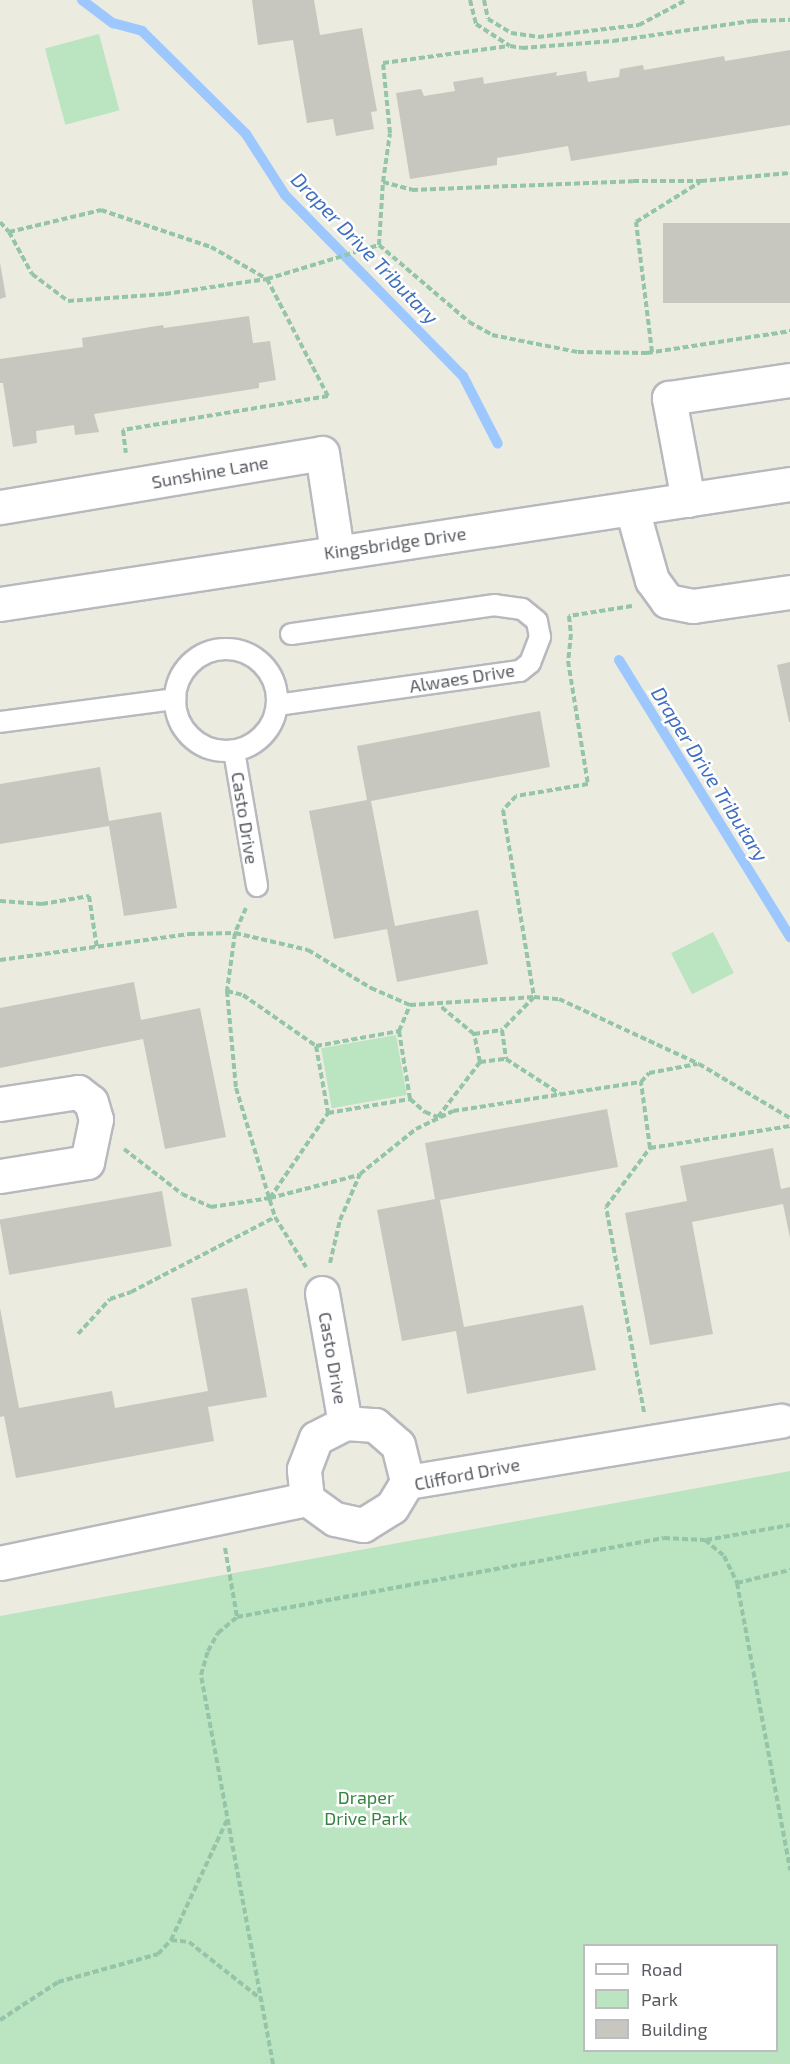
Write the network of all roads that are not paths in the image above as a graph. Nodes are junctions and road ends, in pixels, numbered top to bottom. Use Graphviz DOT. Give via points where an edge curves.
graph roads {
  1 [pos="790,380"];
  2 [pos="790,484"];
  3 [pos="688,500"];
  4 [pos="0,507"];
  5 [pos="632,509"];
  6 [pos="337,551"];
  7 [pos="790,592"];
  8 [pos="0,604"];
  9 [pos="291,634"];
  10 [pos="174,699"];
  11 [pos="277,705"];
  12 [pos="0,722"];
  13 [pos="234,751"];
  14 [pos="257,886"];
  15 [pos="0,1104"];
  16 [pos="0,1176"];
  17 [pos="322,1293"];
  18 [pos="781,1421"];
  19 [pos="345,1423"];
  20 [pos="407,1482"];
  21 [pos="307,1499"];
  22 [pos="0,1563"];
  1 -- 3 [label="street" via="669,398"];
  2 -- 3 [label="street, Kingsbridge Drive"];
  3 -- 5 [label="street, Kingsbridge Drive"];
  4 -- 6 [label="street, Sunshine Lane" via="322,453"];
  5 -- 6 [label="street, Kingsbridge Drive"];
  5 -- 7 [label="street" via="652,580 667,601 693,606"];
  6 -- 8 [label="street, Kingsbridge Drive"];
  9 -- 11 [label="lane, Alwaes Drive" via="495,605 522,609 537,621 540,637 530,663 520,671"];
  10 -- 11 [label="lane" via="184,669 200,656 219,649 239,650 257,658 271,673 278,692"];
  10 -- 12 [label="lane"];
  10 -- 13 [label="lane" via="182,727 196,742 214,750"];
  11 -- 13 [label="lane" via="268,730 254,744"];
  13 -- 14 [label="lane, Casto Drive"];
  15 -- 16 [label="street" via="78,1092 91,1102 96,1119 87,1162"];
  17 -- 19 [label="street, Casto Drive"];
  18 -- 20 [label="street, Clifford Drive"];
  19 -- 20 [label="street, Casto Drive" via="375,1425 398,1445"];
  19 -- 21 [label="street, Casto Drive" via="316,1438 304,1469"];
  20 -- 21 [label="street, Clifford Drive" via="393,1507 363,1525 335,1519"];
  21 -- 22 [label="street"];
}
